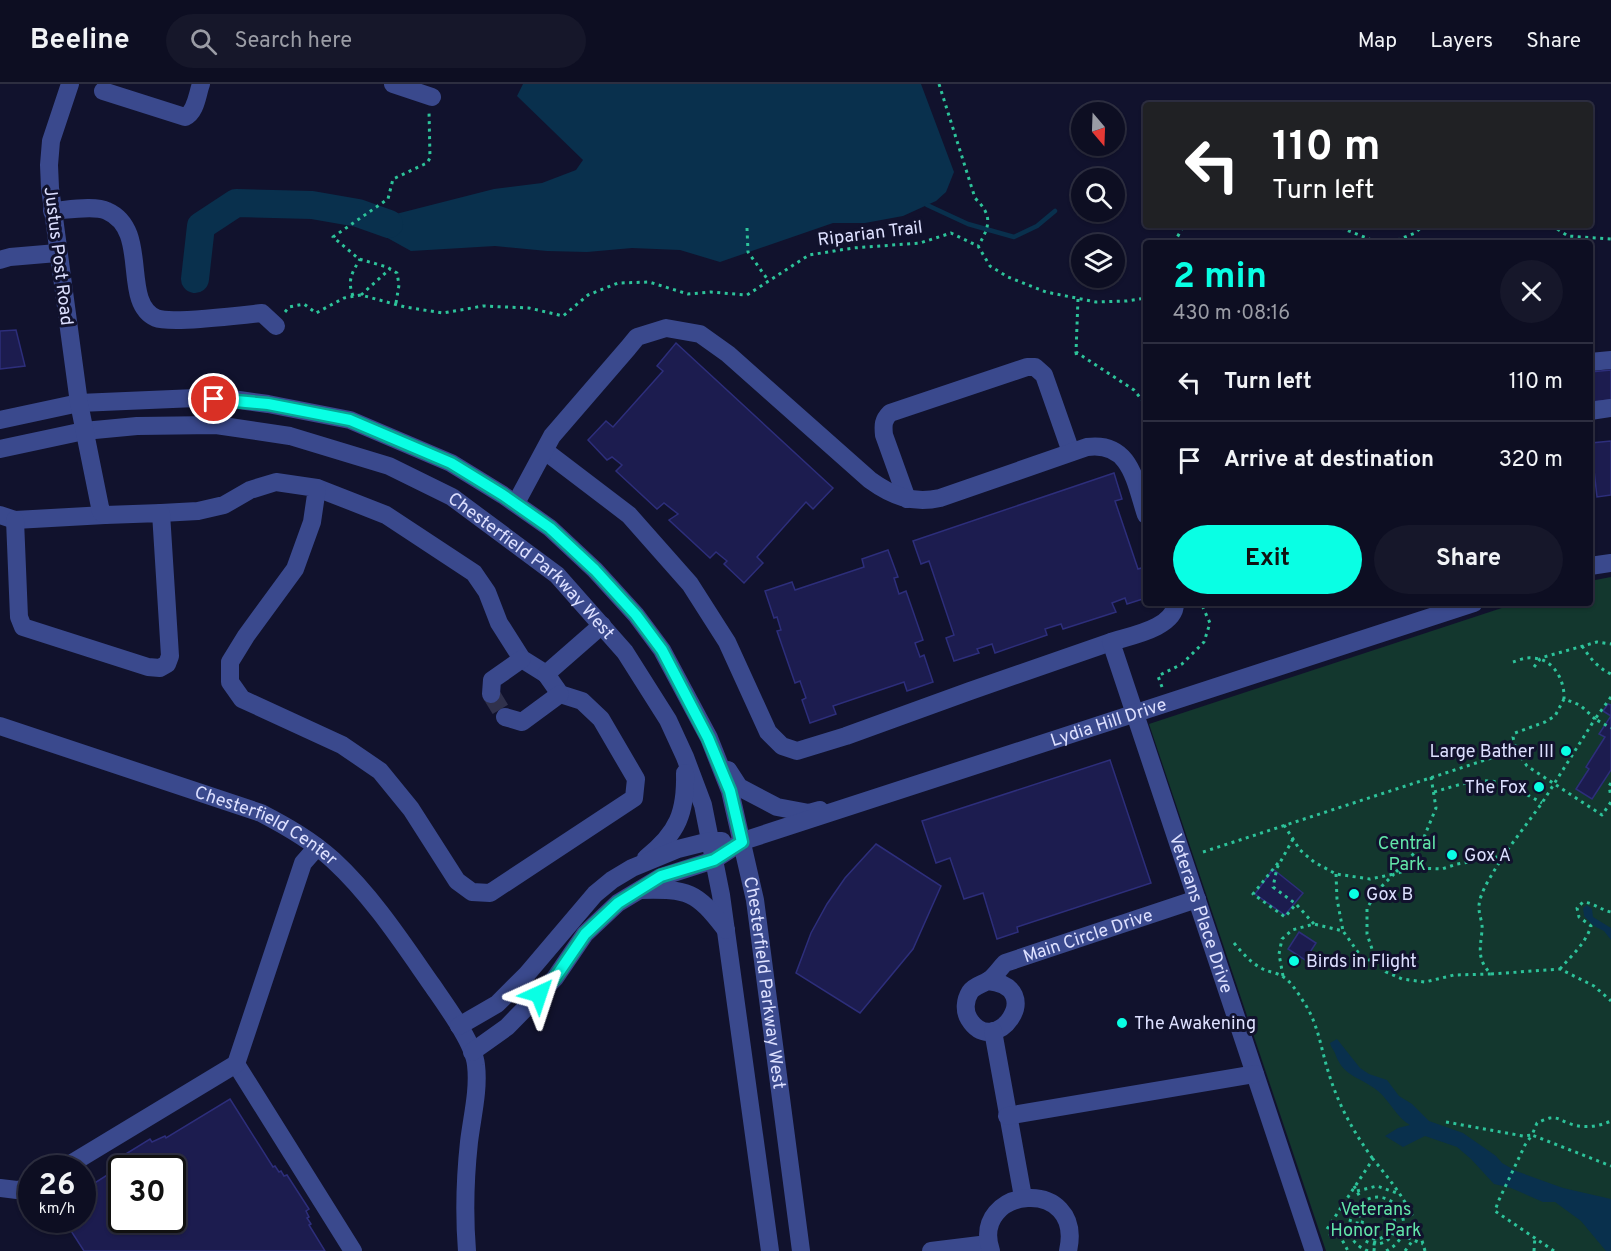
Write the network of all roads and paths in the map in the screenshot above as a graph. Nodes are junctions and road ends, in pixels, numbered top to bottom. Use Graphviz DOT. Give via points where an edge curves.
graph roads {
  1 [pos="69,84"];
  2 [pos="201,84"];
  3 [pos="393,84"];
  4 [pos="939,84"];
  5 [pos="103,91"];
  6 [pos="432,97"];
  7 [pos="52,211"];
  8 [pos="747,228"];
  9 [pos="1341,228"];
  10 [pos="1420,228"];
  11 [pos="1556,228"];
  12 [pos="1611,239"];
  13 [pos="1371,240"];
  14 [pos="1397,240"];
  15 [pos="978,246"];
  16 [pos="57,253"];
  17 [pos="360,259"];
  18 [pos="0,260"];
  19 [pos="390,269"];
  20 [pos="768,280"];
  21 [pos="361,295"];
  22 [pos="353,296"];
  23 [pos="1078,298"];
  24 [pos="1143,298"];
  25 [pos="396,304"];
  26 [pos="276,326"];
  27 [pos="1076,352"];
  28 [pos="1077,359"];
  29 [pos="1611,360"];
  30 [pos="1593,362"];
  31 [pos="1143,401"];
  32 [pos="79,403"];
  33 [pos="1611,408"];
  34 [pos="1593,411"];
  35 [pos="0,420"];
  36 [pos="84,430"];
  37 [pos="0,449"];
  38 [pos="545,450"];
  39 [pos="1071,452"];
  40 [pos="317,488"];
  41 [pos="907,499"];
  42 [pos="516,504"];
  43 [pos="1143,506"];
  44 [pos="161,513"];
  45 [pos="105,515"];
  46 [pos="8,518"];
  47 [pos="1611,563"];
  48 [pos="1593,566"];
  49 [pos="1176,606"];
  50 [pos="1202,606"];
  51 [pos="1444,608"];
  52 [pos="602,625"];
  53 [pos="1111,642"];
  54 [pos="1611,644"];
  55 [pos="1582,646"];
  56 [pos="522,659"];
  57 [pos="1540,659"];
  58 [pos="1514,662"];
  59 [pos="1534,667"];
  60 [pos="546,674"];
  61 [pos="1611,674"];
  62 [pos="1163,690"];
  63 [pos="491,694"];
  64 [pos="560,694"];
  65 [pos="1611,697"];
  66 [pos="1564,699"];
  67 [pos="1134,713"];
  68 [pos="505,717"];
  69 [pos="1595,719"];
  70 [pos="0,726"];
  71 [pos="1611,728"];
  72 [pos="710,742"];
  73 [pos="1516,750"];
  74 [pos="685,757"];
  75 [pos="1431,777"];
  76 [pos="1611,783"];
  77 [pos="1555,784"];
  78 [pos="1434,792"];
  79 [pos="1611,797"];
  80 [pos="878,798"];
  81 [pos="1611,802"];
  82 [pos="1542,803"];
  83 [pos="1284,825"];
  84 [pos="1293,839"];
  85 [pos="710,841"];
  86 [pos="742,842"];
  87 [pos="317,847"];
  88 [pos="1203,852"];
  89 [pos="1503,856"];
  90 [pos="1282,859"];
  91 [pos="714,860"];
  92 [pos="632,868"];
  93 [pos="1336,874"];
  94 [pos="1394,874"];
  95 [pos="639,890"];
  96 [pos="1197,899"];
  97 [pos="1296,904"];
  98 [pos="1611,912"];
  99 [pos="1314,924"];
  100 [pos="726,931"];
  101 [pos="1343,931"];
  102 [pos="1234,943"];
  103 [pos="1375,958"];
  104 [pos="1560,969"];
  105 [pos="1491,974"];
  106 [pos="1282,976"];
  107 [pos="988,981"];
  108 [pos="1611,1000"];
  109 [pos="459,1026"];
  110 [pos="993,1031"];
  111 [pos="472,1052"];
  112 [pos="236,1064"];
  113 [pos="1255,1074"];
  114 [pos="1007,1116"];
  115 [pos="1611,1121"];
  116 [pos="1446,1122"];
  117 [pos="1532,1135"];
  118 [pos="86,1155"];
  119 [pos="1373,1159"];
  120 [pos="1611,1166"];
  121 [pos="1354,1186"];
  122 [pos="0,1188"];
  123 [pos="18,1190"];
  124 [pos="1357,1191"];
  125 [pos="1401,1194"];
  126 [pos="1023,1197"];
  127 [pos="1363,1202"];
  128 [pos="1395,1204"];
  129 [pos="1366,1208"];
  130 [pos="1390,1210"];
  131 [pos="1369,1214"];
  132 [pos="1386,1215"];
  133 [pos="1363,1228"];
  134 [pos="1327,1229"];
  135 [pos="1357,1229"];
  136 [pos="1389,1230"];
  137 [pos="1350,1231"];
  138 [pos="1395,1232"];
  139 [pos="1339,1233"];
  140 [pos="1329,1236"];
  141 [pos="1402,1236"];
  142 [pos="1535,1236"];
  143 [pos="1376,1239"];
  144 [pos="1413,1240"];
  145 [pos="1375,1245"];
  146 [pos="990,1247"];
  147 [pos="1423,1248"];
  148 [pos="353,1251"];
  149 [pos="467,1251"];
  150 [pos="770,1251"];
  151 [pos="801,1251"];
  152 [pos="932,1251"];
  153 [pos="1068,1251"];
  154 [pos="1314,1251"];
  155 [pos="1348,1251"];
  156 [pos="1368,1251"];
  157 [pos="1374,1251"];
  158 [pos="1386,1251"];
  159 [pos="1405,1251"];
  160 [pos="1534,1251"];
  161 [pos="1554,1251"];
  1 -- 7 [label="street, Justus Post Road" via="51,141"];
  2 -- 5 [label="street" via="193,110 185,117"];
  3 -- 6 [label="street"];
  4 -- 15 [label="path" via="975,198 987,210 988,220"];
  6 -- 17 [label="path" via="428,110 428,163 393,179 388,198 333,237"];
  7 -- 16 [label="street, Justus Post Road"];
  7 -- 26 [label="street" via="100,209 118,218 129,232 143,304 158,319 262,313"];
  8 -- 20 [label="path" via="748,252"];
  9 -- 13 [label="path"];
  10 -- 14 [label="path"];
  11 -- 12 [label="path" via="1568,236"];
  15 -- 20 [label="path, Riparian Trail" via="951,233 920,243 831,251 809,255"];
  15 -- 23 [label="path, Riparian Trail" via="990,266 1008,277 1046,292"];
  16 -- 18 [label="street"];
  16 -- 32 [label="street, Justus Post Road"];
  17 -- 19 [label="path"];
  17 -- 22 [label="path" via="350,276"];
  19 -- 21 [label="path"];
  19 -- 25 [label="path" via="397,273"];
  20 -- 25 [label="path, Riparian Trail" via="747,295 688,294 649,282 618,283 588,295 563,316 529,308 483,306 443,313"];
  21 -- 22 [label="path, Riparian Trail"];
  21 -- 25 [label="path, Riparian Trail"];
  22 -- 26 [label="path, Riparian Trail" via="316,313 304,304 289,307"];
  23 -- 24 [label="path, Riparian Trail" via="1096,302"];
  23 -- 27 [label="path"];
  27 -- 28 [label="path"];
  27 -- 31 [label="path" via="1134,390"];
  29 -- 30 [label="street"];
  32 -- 35 [label="street, Chesterfield Parkway West"];
  32 -- 36 [label="street, Justus Post Road"];
  32 -- 42 [label="street, Chesterfield Parkway West" via="232,399 350,420 451,463"];
  33 -- 34 [label="street"];
  36 -- 37 [label="street, Chesterfield Parkway West"];
  36 -- 45 [label="street, Justus Post Road" via="101,512"];
  36 -- 52 [label="street, Chesterfield Parkway West" via="216,425 290,436 389,466 452,497 516,544 557,575"];
  38 -- 41 [label="street" via="552,436 637,337 666,328 700,334 728,354 870,480"];
  38 -- 42 [label="street"];
  38 -- 53 [label="street" via="629,516 690,584 727,642 768,732 782,746 797,751 846,736"];
  39 -- 41 [label="street" via="940,498 924,502"];
  39 -- 41 [label="street" via="1044,375 1035,367 1027,367 890,413 885,418 884,435"];
  39 -- 43 [label="street" via="1097,446 1122,456"];
  40 -- 44 [label="street" via="276,482 250,490 224,506"];
  40 -- 56 [label="street" via="386,515 474,573"];
  40 -- 64 [label="street" via="312,522 296,569 230,662 230,682 242,699 342,745 380,771 411,809 457,881 472,892 490,893 634,798 636,779 601,719 582,701"];
  42 -- 72 [label="street, Chesterfield Parkway West" via="550,528 636,615 662,650"];
  44 -- 45 [label="street"];
  44 -- 46 [label="street" via="170,656 160,668 148,668 23,627"];
  45 -- 46 [label="street"];
  47 -- 48 [label="street"];
  49 -- 53 [label="street" via="1171,617 1156,628"];
  50 -- 62 [label="path" via="1210,623 1204,642 1182,664 1158,676"];
  51 -- 67 [label="street, Lydia Hill Drive"];
  52 -- 60 [label="street"];
  52 -- 74 [label="street, Chesterfield Parkway West" via="626,652 668,720"];
  53 -- 67 [label="street, Veterans Place Drive"];
  54 -- 55 [label="path"];
  55 -- 57 [label="path"];
  55 -- 61 [label="path" via="1588,656"];
  56 -- 60 [label="street"];
  56 -- 63 [label="street" via="492,680"];
  57 -- 58 [label="path"];
  57 -- 59 [label="path"];
  57 -- 66 [label="path" via="1553,666 1559,675"];
  60 -- 64 [label="street"];
  64 -- 68 [label="street" via="522,722"];
  65 -- 69 [label="path"];
  66 -- 69 [label="path" via="1580,705"];
  66 -- 73 [label="path" via="1555,716 1515,733"];
  67 -- 80 [label="street, Lydia Hill Drive"];
  67 -- 96 [label="street, Veterans Place Drive"];
  69 -- 71 [label="path"];
  69 -- 77 [label="path"];
  70 -- 87 [label="street, Chesterfield Center" via="261,813"];
  72 -- 80 [label="street" via="739,787 777,807 809,813"];
  72 -- 86 [label="street, Chesterfield Parkway West" via="730,791"];
  73 -- 75 [label="path"];
  73 -- 77 [label="path" via="1527,766"];
  74 -- 85 [label="street, Chesterfield Parkway West" via="703,805"];
  74 -- 92 [label="street" via="686,797 678,825 653,853"];
  75 -- 78 [label="path"];
  75 -- 83 [label="path"];
  76 -- 79 [label="path"];
  77 -- 81 [label="path" via="1602,815"];
  77 -- 82 [label="path"];
  78 -- 82 [label="path" via="1474,780 1491,780 1512,786"];
  78 -- 94 [label="path" via="1436,808 1420,847"];
  80 -- 86 [label="street, Lydia Hill Drive"];
  82 -- 89 [label="path"];
  83 -- 84 [label="path"];
  83 -- 88 [label="path"];
  84 -- 90 [label="path"];
  84 -- 93 [label="path" via="1299,850"];
  85 -- 86 [label="street"];
  85 -- 91 [label="street, Chesterfield Parkway West"];
  85 -- 92 [label="street"];
  86 -- 91 [label="street"];
  86 -- 151 [label="street, Chesterfield Parkway West" via="755,900"];
  87 -- 109 [label="street, Chesterfield Center" via="364,893"];
  87 -- 112 [label="street" via="303,863"];
  89 -- 94 [label="path" via="1442,870 1416,868"];
  89 -- 105 [label="path" via="1479,907 1479,949 1483,966"];
  90 -- 97 [label="path" via="1273,887"];
  90 -- 97 [label="path" via="1253,894 1286,917"];
  91 -- 95 [label="street" via="661,876"];
  91 -- 100 [label="street, Chesterfield Parkway West"];
  92 -- 109 [label="street" via="595,894 497,1004"];
  93 -- 94 [label="path" via="1370,879"];
  93 -- 101 [label="path"];
  94 -- 103 [label="path" via="1378,889 1367,908 1367,934"];
  95 -- 100 [label="street" via="669,889 690,894 707,905"];
  95 -- 111 [label="street" via="618,903 585,934 555,978 507,1027"];
  96 -- 107 [label="street, Main Circle Drive" via="1005,963"];
  96 -- 113 [label="street, Veterans Place Drive"];
  97 -- 99 [label="path"];
  98 -- 104 [label="path" via="1583,902 1577,908 1579,917 1591,926 1582,944"];
  99 -- 101 [label="path"];
  99 -- 106 [label="path" via="1292,930 1282,939"];
  100 -- 150 [label="street, Chesterfield Parkway West"];
  101 -- 103 [label="path" via="1360,955 1369,960"];
  102 -- 106 [label="path" via="1256,964"];
  103 -- 105 [label="path" via="1386,972 1413,981"];
  104 -- 105 [label="path"];
  104 -- 108 [label="path" via="1594,986"];
  106 -- 119 [label="path" via="1307,1007 1319,1032 1337,1096"];
  107 -- 110 [label="street, Main Circle Drive" via="971,990 965,1008 974,1025"];
  107 -- 110 [label="street" via="1007,986 1016,1004 1010,1022"];
  109 -- 111 [label="street, Chesterfield Center"];
  110 -- 114 [label="street"];
  111 -- 149 [label="street, Chesterfield Center" via="477,1078 465,1181"];
  112 -- 118 [label="street"];
  112 -- 148 [label="street"];
  113 -- 114 [label="street"];
  113 -- 154 [label="street, Veterans Place Drive"];
  114 -- 126 [label="street"];
  115 -- 117 [label="path" via="1583,1127 1548,1118 1537,1123"];
  116 -- 117 [label="path"];
  117 -- 120 [label="path"];
  117 -- 142 [label="path" via="1495,1211"];
  119 -- 121 [label="path"];
  119 -- 125 [label="path"];
  121 -- 124 [label="path"];
  121 -- 134 [label="path"];
  122 -- 123 [label="street"];
  124 -- 125 [label="path" via="1377,1186"];
  124 -- 127 [label="path"];
  125 -- 147 [label="path" via="1417,1221"];
  126 -- 146 [label="street" via="1000,1208 989,1231"];
  126 -- 153 [label="street" via="1037,1197 1061,1211 1071,1236"];
  127 -- 128 [label="path" via="1382,1198"];
  127 -- 129 [label="path"];
  127 -- 137 [label="path" via="1352,1214"];
  128 -- 130 [label="path"];
  128 -- 141 [label="path" via="1404,1222"];
  129 -- 130 [label="path"];
  129 -- 131 [label="path"];
  129 -- 135 [label="path"];
  130 -- 132 [label="path"];
  130 -- 138 [label="path"];
  131 -- 132 [label="path"];
  131 -- 133 [label="path"];
  132 -- 136 [label="path"];
  133 -- 135 [label="path"];
  133 -- 143 [label="path" via="1367,1236"];
  135 -- 137 [label="path"];
  135 -- 145 [label="path" via="1362,1238"];
  136 -- 138 [label="path"];
  136 -- 143 [label="path"];
  137 -- 139 [label="path"];
  137 -- 156 [label="path" via="1357,1244"];
  138 -- 141 [label="path"];
  138 -- 145 [label="path" via="1387,1242"];
  139 -- 140 [label="path"];
  139 -- 155 [label="path"];
  141 -- 144 [label="path"];
  141 -- 158 [label="path"];
  142 -- 160 [label="path"];
  142 -- 161 [label="path"];
  143 -- 145 [label="path"];
  144 -- 147 [label="path"];
  144 -- 159 [label="path"];
  145 -- 157 [label="path"];
  146 -- 152 [label="street"];
}
